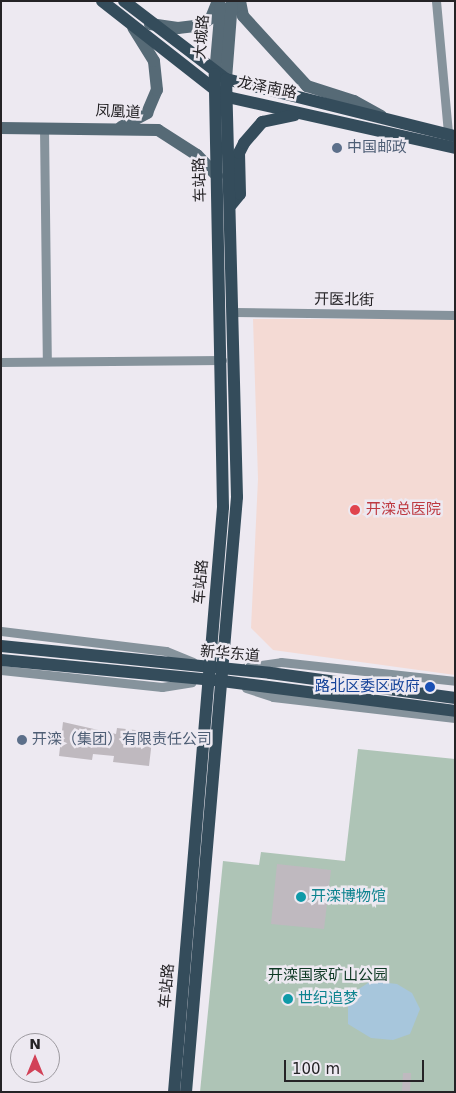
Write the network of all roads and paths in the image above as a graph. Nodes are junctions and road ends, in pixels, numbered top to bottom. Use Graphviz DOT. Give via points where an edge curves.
graph roads {
  1 [pos="102,1"];
  2 [pos="124,1"];
  3 [pos="219,1"];
  4 [pos="232,1"];
  5 [pos="240,1"];
  6 [pos="436,1"];
  7 [pos="148,23"];
  8 [pos="132,28"];
  9 [pos="220,77"];
  10 [pos="218,94"];
  11 [pos="315,113"];
  12 [pos="385,118"];
  13 [pos="120,127"];
  14 [pos="1,128"];
  15 [pos="44,128"];
  16 [pos="451,135"];
  17 [pos="455,148"];
  18 [pos="217,176"];
  19 [pos="231,205"];
  20 [pos="234,312"];
  21 [pos="455,315"];
  22 [pos="222,360"];
  23 [pos="47,361"];
  24 [pos="1,362"];
  25 [pos="1,631"];
  26 [pos="1,646"];
  27 [pos="1,660"];
  28 [pos="1,670"];
  29 [pos="216,675"];
  30 [pos="455,681"];
  31 [pos="455,698"];
  32 [pos="455,711"];
  33 [pos="455,718"];
  34 [pos="174,1092"];
  35 [pos="186,1092"];
  1 -- 8 [label="main road, 龙泽南路"];
  2 -- 7 [label="main road, 龙泽南路"];
  3 -- 7 [label="street" via="211,18 202,25 178,28"];
  3 -- 9 [label="street, 大城路"];
  4 -- 9 [label="street"];
  5 -- 12 [label="street" via="243,16 307,86 354,101"];
  6 -- 16 [label="street"];
  7 -- 9 [label="main road, 龙泽南路"];
  8 -- 10 [label="main road, 龙泽南路"];
  8 -- 13 [label="street" via="154,61 158,77 146,113"];
  9 -- 10 [label="main road, 车站路"];
  9 -- 12 [label="main road, 龙泽南路"];
  10 -- 11 [label="main road, 龙泽南路"];
  10 -- 18 [label="main road, 车站路"];
  10 -- 19 [label="main road, 车站路"];
  11 -- 17 [label="main road, 龙泽南路"];
  11 -- 19 [label="main road" via="271,117 252,132 239,153 240,194"];
  12 -- 16 [label="main road, 龙泽南路"];
  13 -- 15 [label="street, 凤凰道"];
  13 -- 18 [label="street, 凤凰道" via="170,134"];
  14 -- 15 [label="street, 凤凰道"];
  15 -- 23 [label="street"];
  18 -- 22 [label="main road, 车站路"];
  19 -- 20 [label="main road, 车站路"];
  20 -- 21 [label="street, 开医北街"];
  20 -- 29 [label="main road, 车站路" via="237,497"];
  22 -- 23 [label="street"];
  22 -- 29 [label="main road, 车站路" via="223,507"];
  23 -- 24 [label="street"];
  25 -- 29 [label="street" via="166,651"];
  26 -- 29 [label="main road, 新华东道"];
  27 -- 29 [label="main road, 新华东道"];
  28 -- 29 [label="street" via="162,686"];
  29 -- 30 [label="street" via="281,662"];
  29 -- 31 [label="main road, 新华东道"];
  29 -- 32 [label="main road, 新华东道"];
  29 -- 33 [label="street" via="273,697"];
  29 -- 34 [label="main road, 车站路"];
  29 -- 35 [label="main road, 车站路"];
}
